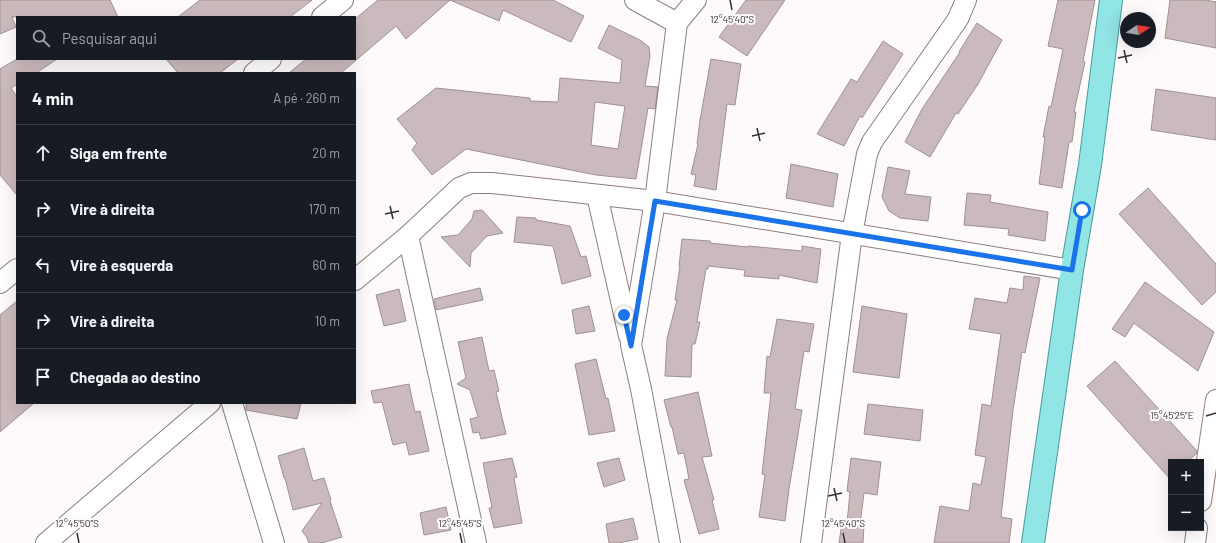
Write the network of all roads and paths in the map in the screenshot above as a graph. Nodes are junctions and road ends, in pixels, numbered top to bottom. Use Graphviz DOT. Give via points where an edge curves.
graph roads {
  1 [pos="343,0"];
  2 [pos="635,0"];
  3 [pos="696,0"];
  4 [pos="966,0"];
  5 [pos="1111,0"];
  6 [pos="323,16"];
  7 [pos="677,23"];
  8 [pos="270,60"];
  9 [pos="255,72"];
  10 [pos="597,195"];
  11 [pos="655,201"];
  12 [pos="852,234"];
  13 [pos="408,236"];
  14 [pos="16,270"];
  15 [pos="1072,270"];
  16 [pos="356,279"];
  17 [pos="0,283"];
  18 [pos="631,346"];
  19 [pos="1216,400"];
  20 [pos="209,404"];
  21 [pos="232,404"];
  22 [pos="1202,495"];
  23 [pos="1197,531"];
  24 [pos="46,543"];
  25 [pos="274,543"];
  26 [pos="476,543"];
  27 [pos="670,543"];
  28 [pos="811,543"];
  29 [pos="1033,543"];
  30 [pos="1195,543"];
  1 -- 6 [label="street"];
  2 -- 7 [label="street"];
  3 -- 7 [label="street"];
  4 -- 12 [label="street" via="958,19 872,142 867,154"];
  5 -- 15 [label="main road" via="1090,165"];
  7 -- 11 [label="street"];
  8 -- 9 [label="street"];
  10 -- 11 [label="street"];
  10 -- 13 [label="street" via="471,182 459,188"];
  10 -- 18 [label="street"];
  11 -- 12 [label="street"];
  11 -- 18 [label="street"];
  12 -- 15 [label="street"];
  12 -- 28 [label="street"];
  13 -- 16 [label="street"];
  13 -- 26 [label="street"];
  14 -- 17 [label="street"];
  15 -- 29 [label="main road"];
  18 -- 27 [label="street"];
  19 -- 22 [label="street"];
  20 -- 24 [label="street"];
  21 -- 25 [label="street"];
  23 -- 30 [label="street"];
}
